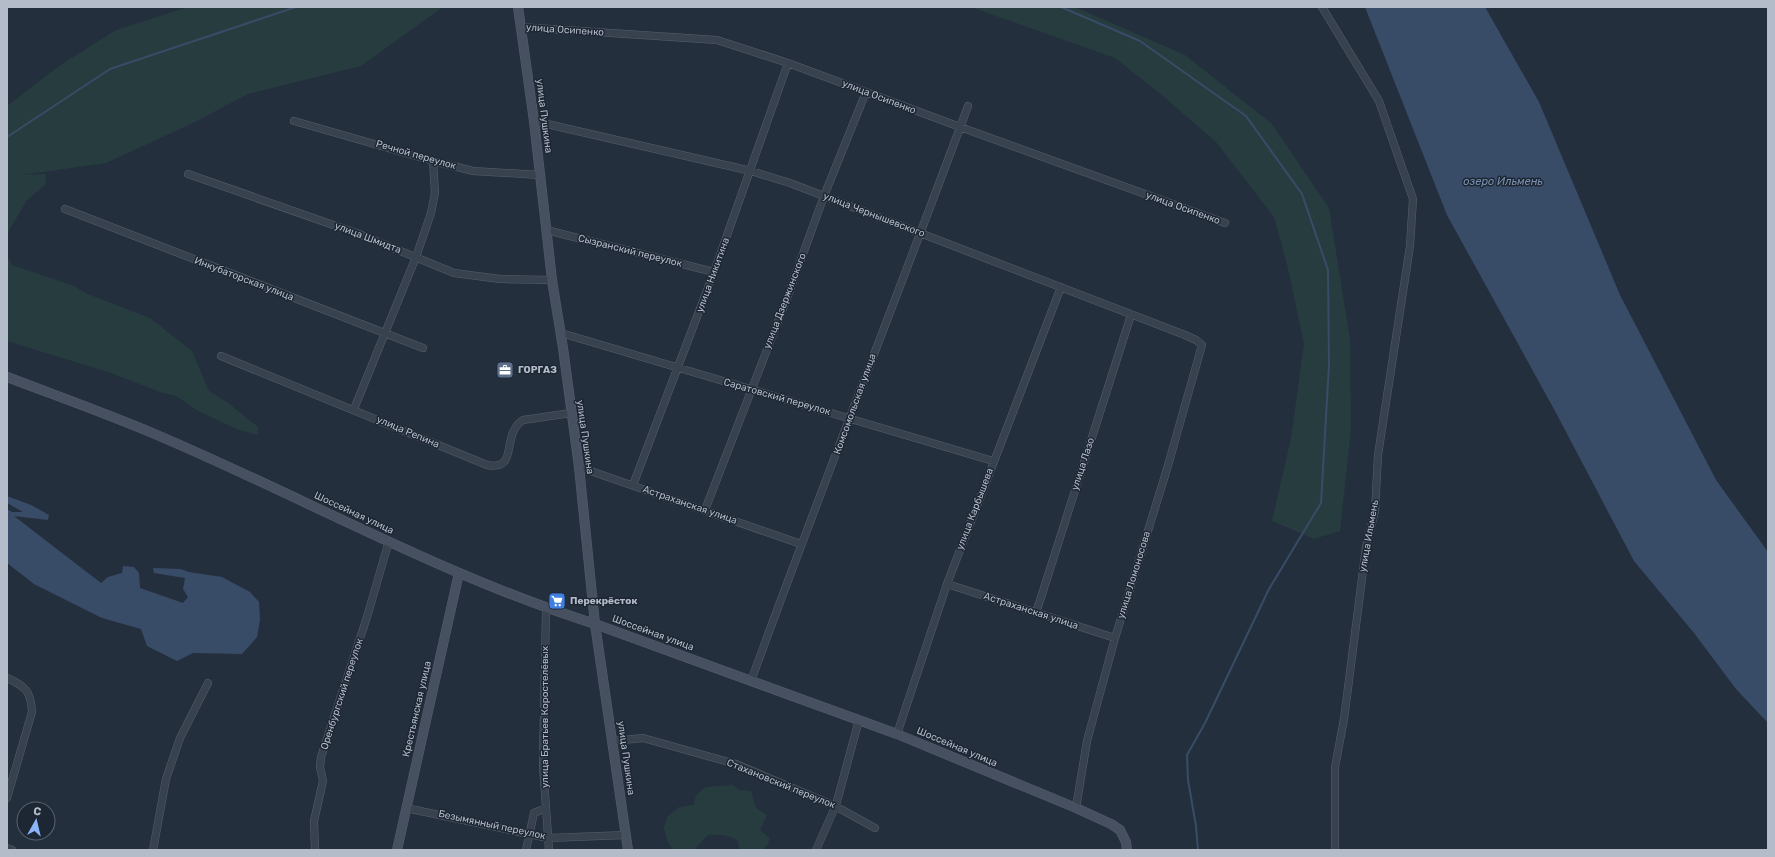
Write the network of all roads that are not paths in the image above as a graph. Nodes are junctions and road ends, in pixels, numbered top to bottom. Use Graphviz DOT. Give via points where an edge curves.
graph roads {
  1 [pos="518,7"];
  2 [pos="1322,7"];
  3 [pos="520,27"];
  4 [pos="788,63"];
  5 [pos="866,92"];
  6 [pos="968,106"];
  7 [pos="294,121"];
  8 [pos="534,121"];
  9 [pos="960,128"];
  10 [pos="433,161"];
  11 [pos="751,170"];
  12 [pos="188,174"];
  13 [pos="540,175"];
  14 [pos="824,196"];
  15 [pos="65,209"];
  16 [pos="1225,223"];
  17 [pos="546,230"];
  18 [pos="921,233"];
  19 [pos="416,257"];
  20 [pos="714,272"];
  21 [pos="552,280"];
  22 [pos="1061,287"];
  23 [pos="1131,315"];
  24 [pos="385,333"];
  25 [pos="561,333"];
  26 [pos="1202,345"];
  27 [pos="423,348"];
  28 [pos="221,356"];
  29 [pos="678,368"];
  30 [pos="7,377"];
  31 [pos="750,389"];
  32 [pos="354,409"];
  33 [pos="571,413"];
  34 [pos="850,419"];
  35 [pos="993,461"];
  36 [pos="579,467"];
  37 [pos="633,485"];
  38 [pos="705,510"];
  39 [pos="389,541"];
  40 [pos="801,544"];
  41 [pos="459,573"];
  42 [pos="947,584"];
  43 [pos="546,608"];
  44 [pos="1036,613"];
  45 [pos="595,624"];
  46 [pos="1115,638"];
  47 [pos="7,678"];
  48 [pos="751,681"];
  49 [pos="208,683"];
  50 [pos="859,720"];
  51 [pos="897,734"];
  52 [pos="612,741"];
  53 [pos="7,798"];
  54 [pos="835,806"];
  55 [pos="406,808"];
  56 [pos="546,808"];
  57 [pos="1076,808"];
  58 [pos="875,828"];
  59 [pos="530,833"];
  60 [pos="626,834"];
  61 [pos="548,838"];
  62 [pos="7,848"];
  63 [pos="12,850"];
  64 [pos="153,850"];
  65 [pos="314,850"];
  66 [pos="397,850"];
  67 [pos="526,850"];
  68 [pos="549,850"];
  69 [pos="628,850"];
  70 [pos="816,850"];
  71 [pos="1127,850"];
  72 [pos="1336,850"];
  1 -- 3 [label="main road, улица Пушкина"];
  2 -- 72 [label="street, улица Ильмень" via="1379,101 1413,199 1410,246 1378,455 1375,511 1366,547 1345,711 1335,767"];
  3 -- 4 [label="street, улица Осипенко" via="717,40"];
  3 -- 8 [label="main road, улица Пушкина"];
  4 -- 5 [label="street, улица Осипенко"];
  4 -- 11 [label="street, улица Никитина"];
  5 -- 9 [label="street, улица Осипенко"];
  5 -- 14 [label="street, улица Дзержинского"];
  6 -- 9 [label="street, Комсомольская улица"];
  7 -- 10 [label="street, Речной переулок"];
  8 -- 11 [label="street, улица Чернышевского"];
  8 -- 13 [label="main road, улица Пушкина"];
  9 -- 16 [label="street, улица Осипенко"];
  9 -- 18 [label="street, Комсомольская улица"];
  10 -- 13 [label="street, Речной переулок" via="473,171"];
  10 -- 19 [label="street" via="435,193"];
  11 -- 14 [label="street, улица Чернышевского"];
  11 -- 20 [label="street, улица Никитина"];
  12 -- 19 [label="street, улица Шмидта" via="359,234"];
  13 -- 17 [label="main road, улица Пушкина"];
  14 -- 18 [label="street, улица Чернышевского"];
  14 -- 31 [label="street, улица Дзержинского"];
  15 -- 24 [label="street, Инкубаторская улица"];
  17 -- 20 [label="street, Сызранский переулок"];
  17 -- 21 [label="main road, улица Пушкина"];
  18 -- 22 [label="street, улица Чернышевского"];
  18 -- 34 [label="street, Комсомольская улица" via="879,337"];
  19 -- 21 [label="street, улица Шмидта" via="454,273 500,279"];
  19 -- 24 [label="street"];
  20 -- 29 [label="street, улица Никитина"];
  21 -- 25 [label="main road, улица Пушкина"];
  22 -- 23 [label="street, улица Чернышевского"];
  22 -- 35 [label="street, улица Карбышева"];
  23 -- 26 [label="street, улица Чернышевского" via="1185,334"];
  23 -- 44 [label="street, улица Лазо"];
  24 -- 27 [label="street, Инкубаторская улица"];
  24 -- 32 [label="street"];
  25 -- 29 [label="street, Саратовский переулок"];
  25 -- 33 [label="main road, улица Пушкина"];
  26 -- 46 [label="street, улица Ломоносова"];
  28 -- 32 [label="street, улица Репина"];
  29 -- 31 [label="street, Саратовский переулок"];
  29 -- 37 [label="street, улица Никитина"];
  30 -- 39 [label="main road, Шоссейная улица" via="156,435"];
  31 -- 34 [label="street, Саратовский переулок"];
  31 -- 38 [label="street, улица Дзержинского"];
  32 -- 33 [label="street, улица Репина" via="477,461 496,466 504,464 508,458 510,440 517,424 523,420"];
  33 -- 36 [label="main road, улица Пушкина"];
  34 -- 35 [label="street, Саратовский переулок"];
  34 -- 40 [label="street, Комсомольская улица"];
  35 -- 42 [label="street, улица Карбышева"];
  36 -- 37 [label="street, Астраханская улица"];
  36 -- 45 [label="main road, улица Пушкина"];
  37 -- 38 [label="street, Астраханская улица"];
  38 -- 40 [label="street, Астраханская улица"];
  39 -- 41 [label="main road, Шоссейная улица"];
  39 -- 65 [label="street, Оренбургский переулок" via="321,757 323,781 314,821"];
  40 -- 48 [label="street, Комсомольская улица"];
  41 -- 43 [label="main road, Шоссейная улица"];
  41 -- 55 [label="main road, Крестьянская улица"];
  42 -- 44 [label="street, Астраханская улица"];
  42 -- 51 [label="street, улица Карбышева"];
  43 -- 45 [label="main road, Шоссейная улица"];
  43 -- 56 [label="street, улица Братьев Коростелёвых" via="543,765"];
  44 -- 46 [label="street, Астраханская улица"];
  45 -- 48 [label="main road, Шоссейная улица"];
  45 -- 52 [label="main road, улица Пушкина"];
  46 -- 57 [label="street, улица Ломоносова" via="1086,741"];
  47 -- 53 [label="street" via="21,685 31,697 32,712"];
  48 -- 50 [label="main road, Шоссейная улица"];
  49 -- 64 [label="street" via="180,738 166,779"];
  50 -- 51 [label="main road, Шоссейная улица"];
  50 -- 54 [label="street"];
  51 -- 57 [label="main road, Шоссейная улица"];
  52 -- 54 [label="street, Стахановский переулок" via="644,738 736,764"];
  52 -- 60 [label="main road, улица Пушкина"];
  54 -- 58 [label="street, Стахановский переулок"];
  54 -- 70 [label="street"];
  55 -- 59 [label="street, Безымянный переулок"];
  55 -- 66 [label="main road, Крестьянская улица"];
  56 -- 59 [label="street" via="534,813"];
  56 -- 61 [label="street, улица Братьев Коростелёвых"];
  57 -- 71 [label="main road, Шоссейная улица" via="1120,830"];
  59 -- 61 [label="street, Безымянный переулок"];
  59 -- 67 [label="street"];
  60 -- 61 [label="street, Безымянный переулок"];
  60 -- 69 [label="main road, улица Пушкина"];
  61 -- 68 [label="street, улица Братьев Коростелёвых"];
  62 -- 63 [label="street"];
}
